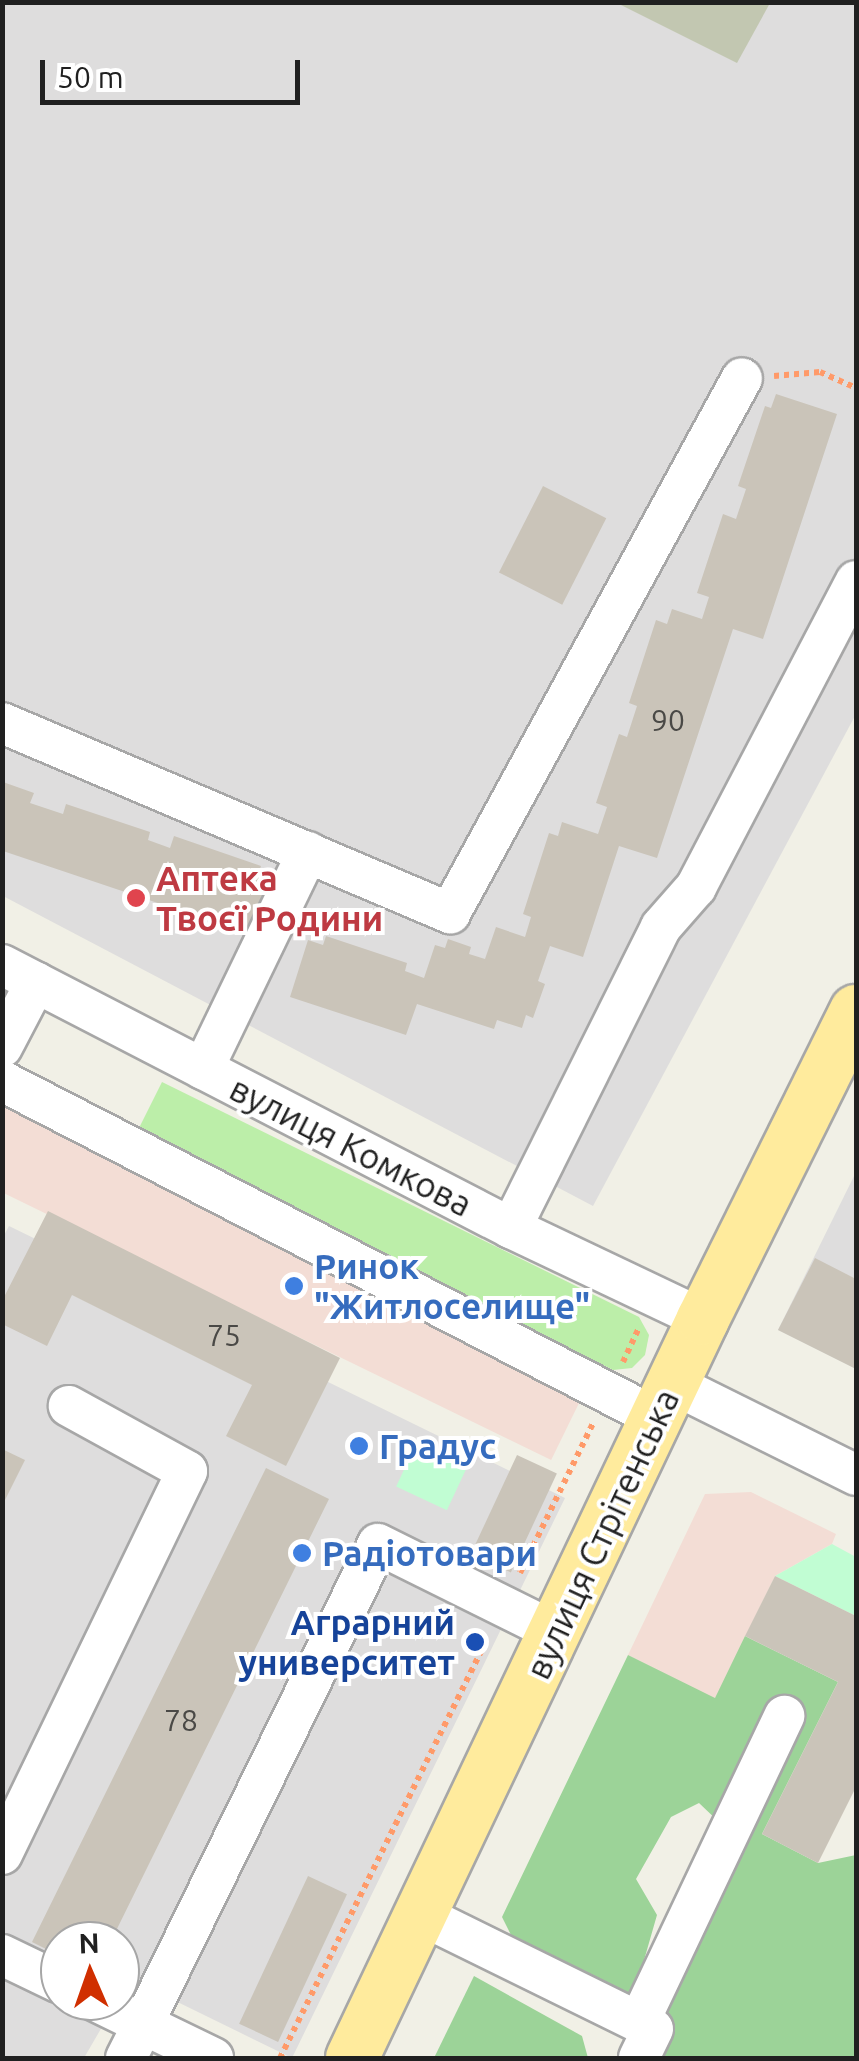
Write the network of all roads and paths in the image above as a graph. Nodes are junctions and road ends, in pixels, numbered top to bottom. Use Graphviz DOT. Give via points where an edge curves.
graph roads {
  1 [pos="742,378"];
  2 [pos="856,388"];
  3 [pos="856,581"];
  4 [pos="2,723"];
  5 [pos="308,852"];
  6 [pos="19,974"];
  7 [pos="856,1011"];
  8 [pos="2,1047"];
  9 [pos="203,1069"];
  10 [pos="2,1081"];
  11 [pos="510,1228"];
  12 [pos="703,1319"];
  13 [pos="665,1401"];
  14 [pos="69,1406"];
  15 [pos="590,1429"];
  16 [pos="856,1475"];
  17 [pos="504,1606"];
  18 [pos="555,1632"];
  19 [pos="784,1716"];
  20 [pos="2,1854"];
  21 [pos="421,1915"];
  22 [pos="2,1955"];
  23 [pos="40,1973"];
  24 [pos="116,2021"];
  25 [pos="639,2040"];
  26 [pos="135,2041"];
  27 [pos="213,2058"];
  28 [pos="280,2058"];
  29 [pos="352,2058"];
  1 -- 2 [label="path" via="820,372"];
  1 -- 5 [label="street" via="450,914"];
  3 -- 11 [label="street" via="696,887 662,927"];
  4 -- 5 [label="street"];
  5 -- 9 [label="street"];
  6 -- 8 [label="street"];
  6 -- 9 [label="street, вулиця Комкова"];
  7 -- 12 [label="main road, вулиця Стрітенська"];
  9 -- 11 [label="street, вулиця Комкова"];
  10 -- 13 [label="street"];
  11 -- 12 [label="street, вулиця Комкова"];
  12 -- 13 [label="main road, вулиця Стрітенська"];
  13 -- 16 [label="street"];
  13 -- 18 [label="main road, вулиця Стрітенська"];
  14 -- 20 [label="street" via="187,1471"];
  15 -- 17 [label="path"];
  17 -- 18 [label="street"];
  17 -- 26 [label="street" via="378,1544"];
  17 -- 28 [label="path"];
  18 -- 21 [label="main road, вулиця Стрітенська"];
  19 -- 25 [label="street"];
  21 -- 25 [label="street"];
  21 -- 29 [label="main road, вулиця Стрітенська"];
  22 -- 23 [label="street"];
  24 -- 26 [label="street"];
  26 -- 27 [label="street"];
}
